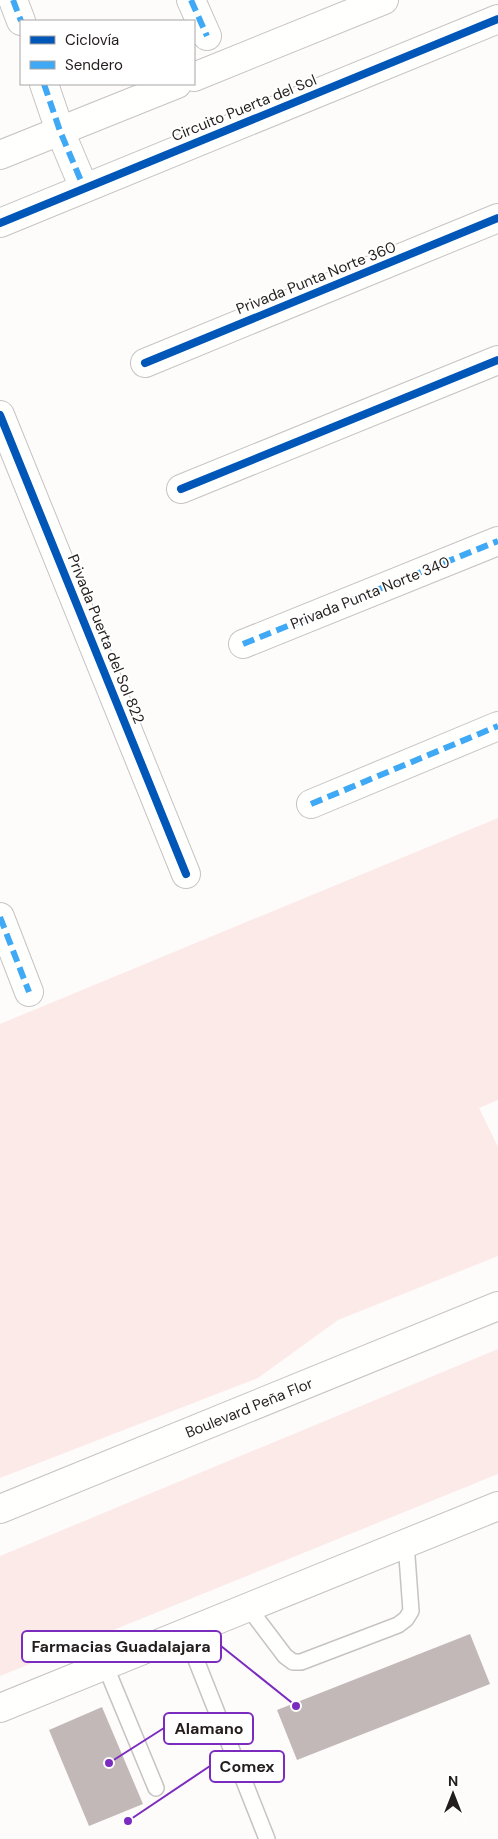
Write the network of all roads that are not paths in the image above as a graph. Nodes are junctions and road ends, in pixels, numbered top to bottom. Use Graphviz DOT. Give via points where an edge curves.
graph roads {
  1 [pos="13,0"];
  2 [pos="191,0"];
  3 [pos="384,0"];
  4 [pos="498,19"];
  5 [pos="21,20"];
  6 [pos="207,36"];
  7 [pos="195,77"];
  8 [pos="44,85"];
  9 [pos="175,85"];
  10 [pos="60,131"];
  11 [pos="0,155"];
  12 [pos="84,188"];
  13 [pos="498,218"];
  14 [pos="0,223"];
  15 [pos="498,360"];
  16 [pos="145,363"];
  17 [pos="0,415"];
  18 [pos="181,489"];
  19 [pos="498,541"];
  20 [pos="243,644"];
  21 [pos="498,726"];
  22 [pos="311,804"];
  23 [pos="186,874"];
  24 [pos="2,925"];
  25 [pos="29,992"];
  26 [pos="498,1306"];
  27 [pos="498,1506"];
  28 [pos="0,1509"];
  29 [pos="406,1543"];
  30 [pos="248,1607"];
  31 [pos="185,1632"];
  32 [pos="105,1665"];
  33 [pos="0,1708"];
  34 [pos="156,1788"];
  35 [pos="267,1839"];
  1 -- 5 [label="street"];
  2 -- 6 [label="street"];
  3 -- 7 [label="street"];
  4 -- 12 [label="street, Circuito Puerta del Sol"];
  8 -- 10 [label="street"];
  9 -- 10 [label="street"];
  10 -- 11 [label="street"];
  10 -- 12 [label="street"];
  12 -- 14 [label="street, Circuito Puerta del Sol"];
  13 -- 16 [label="street, Privada Punta Norte 360"];
  15 -- 18 [label="street"];
  17 -- 23 [label="street, Privada Puerta del Sol 822"];
  19 -- 20 [label="street, Privada Punta Norte 340"];
  21 -- 22 [label="street"];
  24 -- 25 [label="street"];
  26 -- 28 [label="street, Boulevard Peña Flor"];
  27 -- 29 [label="street"];
  29 -- 30 [label="street"];
  29 -- 30 [label="lane" via="411,1610 398,1625 301,1662 293,1662"];
  30 -- 31 [label="street"];
  31 -- 32 [label="street"];
  31 -- 35 [label="lane"];
  32 -- 33 [label="street"];
  32 -- 34 [label="lane"];
}
